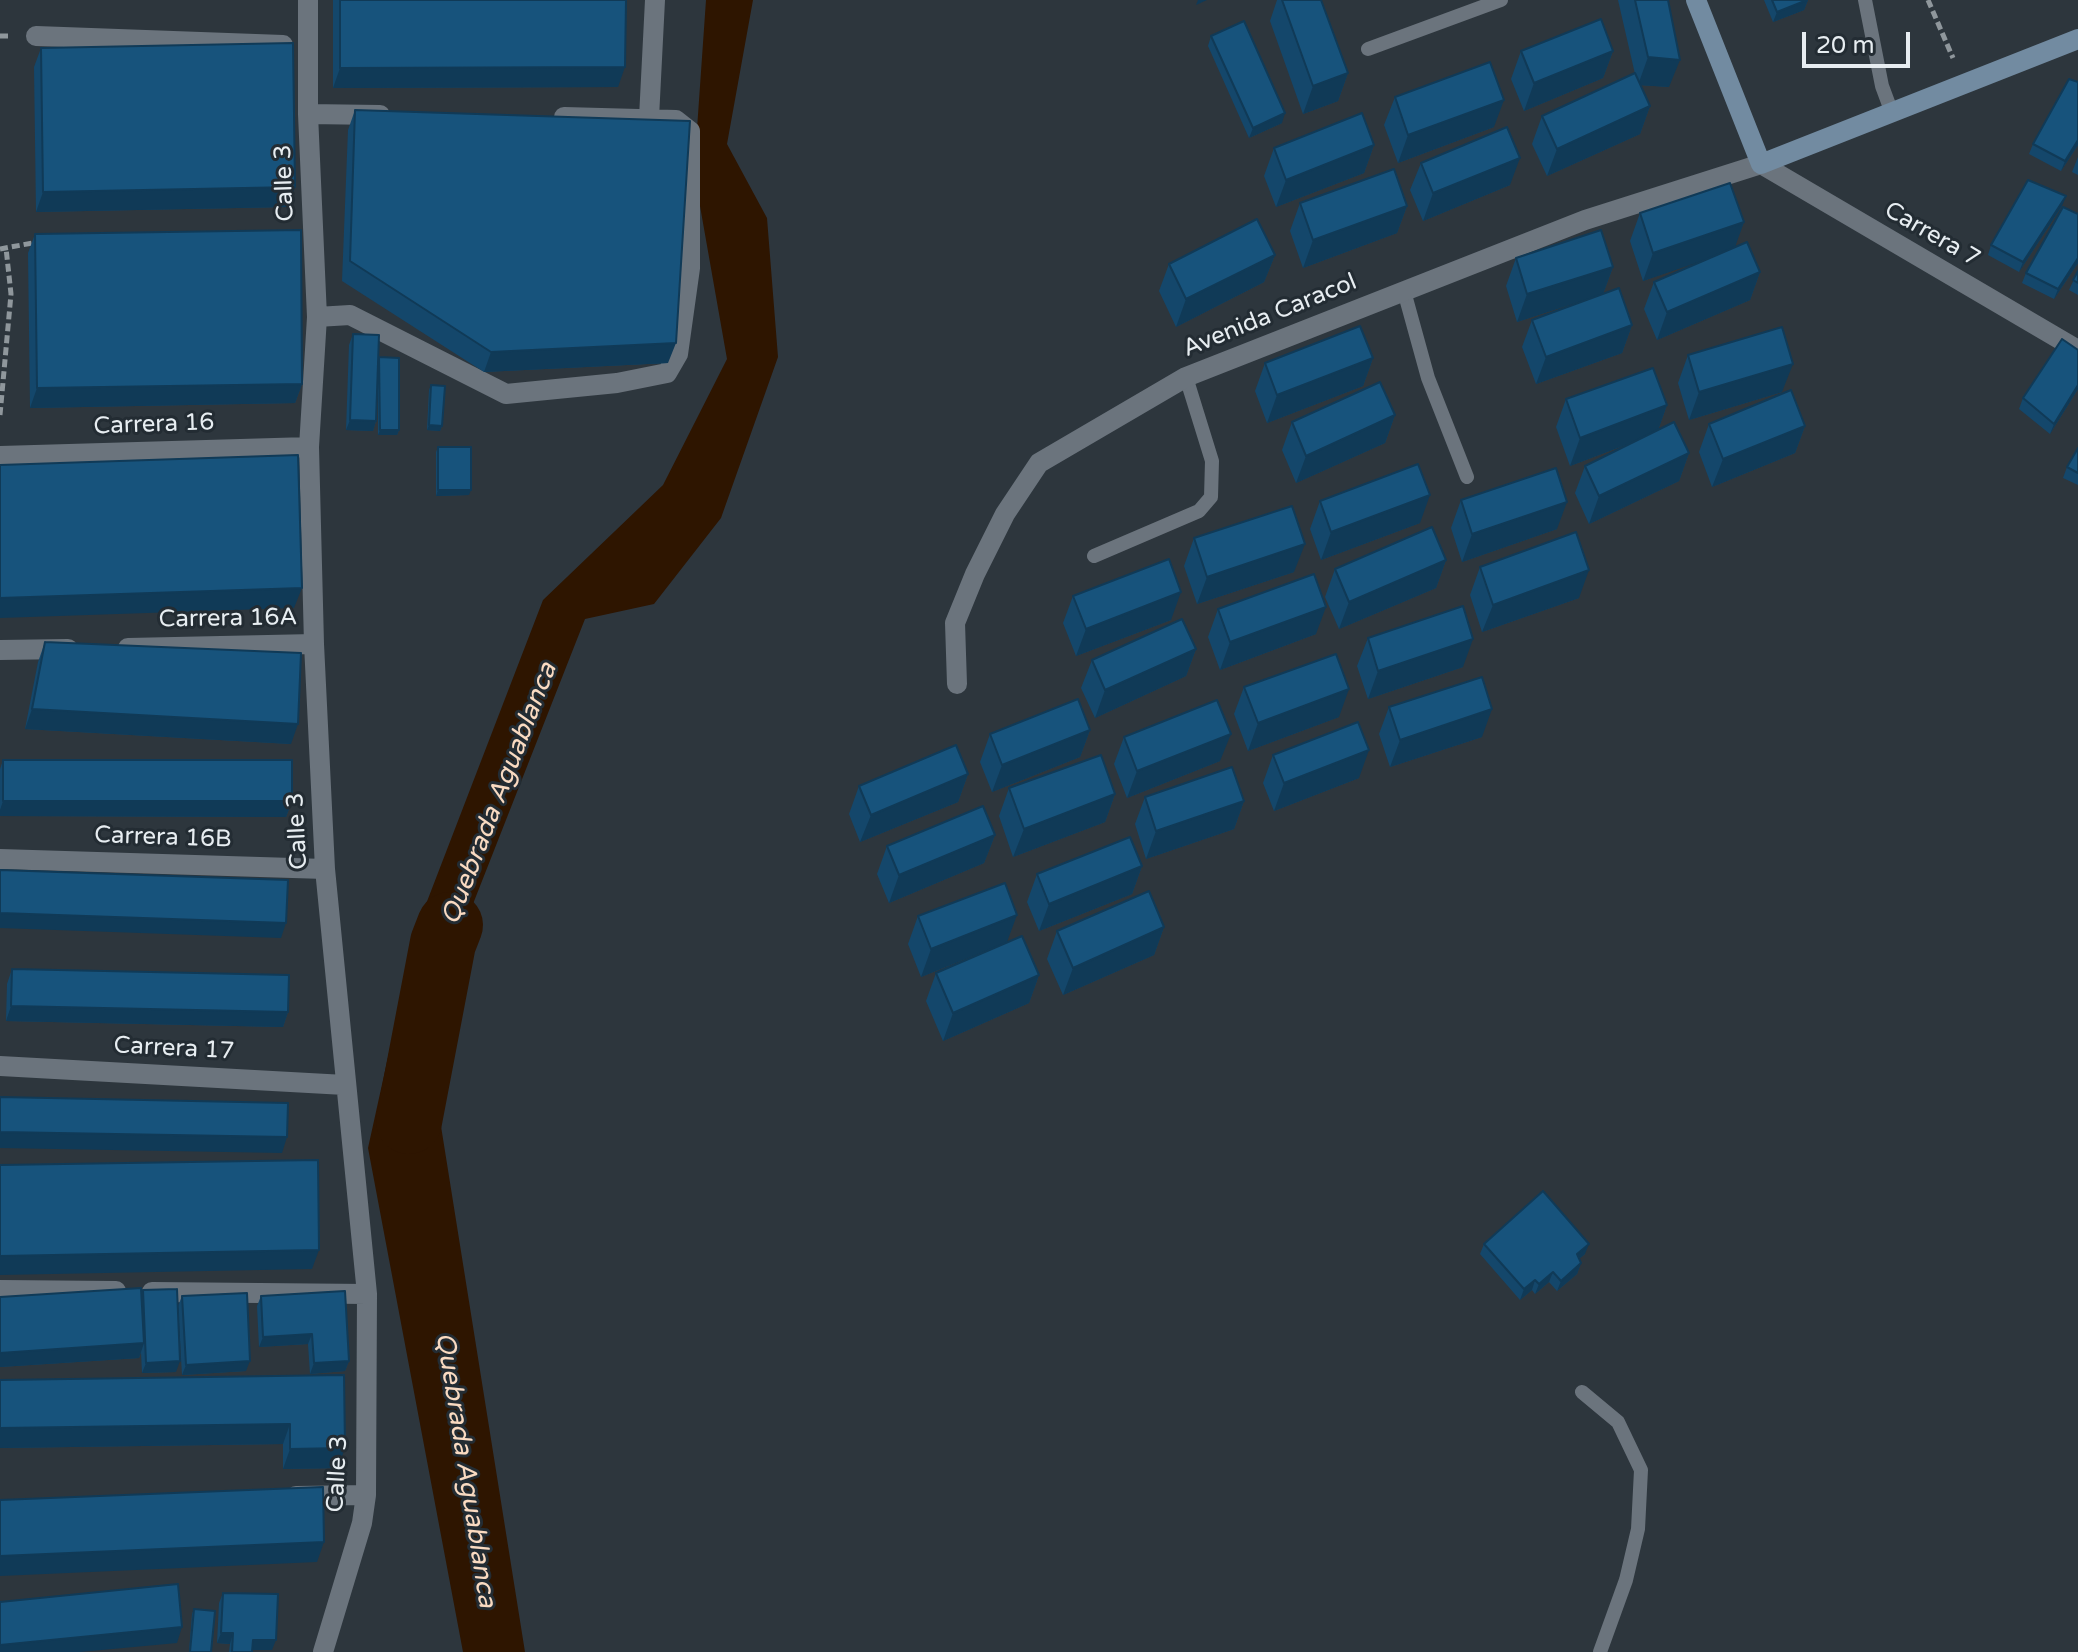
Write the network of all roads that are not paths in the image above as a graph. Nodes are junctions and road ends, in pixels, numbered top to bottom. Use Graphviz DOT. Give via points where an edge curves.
graph roads {
  1 [pos="308,0"];
  2 [pos="655,0"];
  3 [pos="1501,0"];
  4 [pos="1696,0"];
  5 [pos="1865,0"];
  6 [pos="36,36"];
  7 [pos="2078,39"];
  8 [pos="307,45"];
  9 [pos="1368,49"];
  10 [pos="1892,113"];
  11 [pos="308,114"];
  12 [pos="401,115"];
  13 [pos="540,117"];
  14 [pos="649,118"];
  15 [pos="1761,164"];
  16 [pos="1404,291"];
  17 [pos="317,317"];
  18 [pos="2078,350"];
  19 [pos="1186,377"];
  20 [pos="309,447"];
  21 [pos="0,456"];
  22 [pos="1467,477"];
  23 [pos="1094,556"];
  24 [pos="314,644"];
  25 [pos="0,650"];
  26 [pos="957,684"];
  27 [pos="0,859"];
  28 [pos="325,869"];
  29 [pos="0,1066"];
  30 [pos="345,1085"];
  31 [pos="0,1290"];
  32 [pos="367,1294"];
  33 [pos="1582,1392"];
  34 [pos="366,1495"];
  35 [pos="270,1497"];
  36 [pos="323,1652"];
  37 [pos="1600,1652"];
  1 -- 8 [label="street, Calle 3"];
  2 -- 14 [label="street"];
  3 -- 9 [label="lane"];
  4 -- 15 [label="main road"];
  5 -- 10 [label="lane"];
  6 -- 8 [label="street"];
  7 -- 10 [label="main road"];
  8 -- 11 [label="street, Calle 3"];
  10 -- 15 [label="main road"];
  11 -- 12 [label="street"];
  11 -- 17 [label="street, Calle 3" via="305,236"];
  13 -- 14 [label="street"];
  14 -- 17 [label="street" via="676,120 690,131 690,268 678,354 667,373 506,394 350,315"];
  15 -- 16 [label="street, Avenida Caracol" via="1585,220"];
  15 -- 18 [label="street, Carrera 7"];
  16 -- 19 [label="street, Avenida Caracol"];
  16 -- 22 [label="lane" via="1428,378"];
  17 -- 20 [label="street, Calle 3"];
  19 -- 23 [label="lane" via="1212,461 1211,497 1199,511"];
  19 -- 26 [label="street, Avenida Caracol" via="1039,463 1005,514 955,623"];
  20 -- 21 [label="street, Carrera 16"];
  20 -- 24 [label="street, Calle 3"];
  24 -- 25 [label="street, Carrera 16A"];
  24 -- 28 [label="street, Calle 3"];
  27 -- 28 [label="street, Carrera 16B"];
  28 -- 30 [label="street, Calle 3"];
  29 -- 30 [label="street, Carrera 17"];
  30 -- 32 [label="street, Calle 3"];
  31 -- 32 [label="street"];
  32 -- 34 [label="street, Calle 3"];
  33 -- 37 [label="lane" via="1618,1422 1641,1470 1638,1529"];
  34 -- 35 [label="street"];
  34 -- 36 [label="street, Calle 3"];
}
